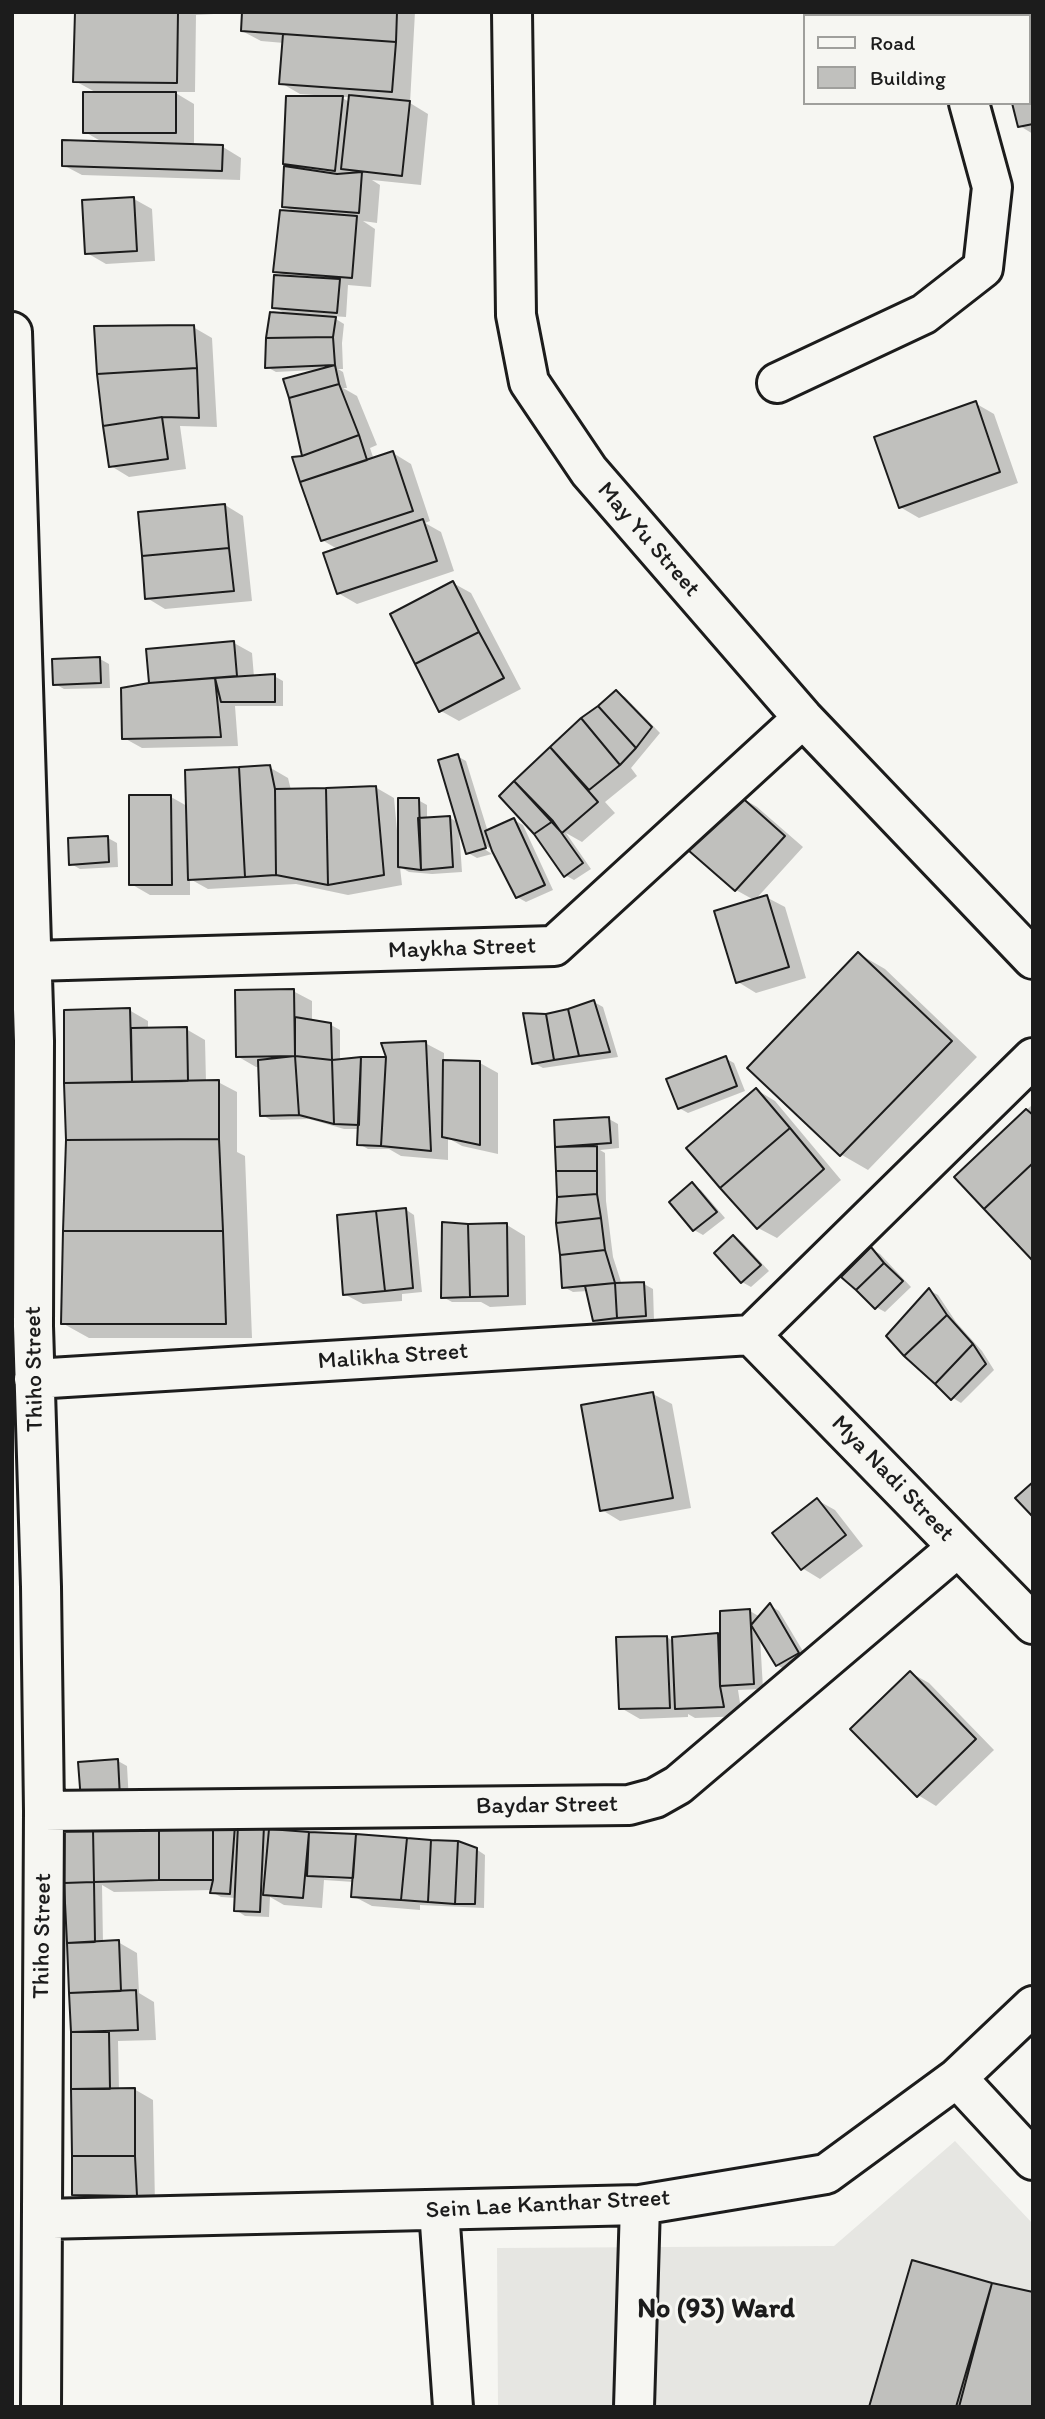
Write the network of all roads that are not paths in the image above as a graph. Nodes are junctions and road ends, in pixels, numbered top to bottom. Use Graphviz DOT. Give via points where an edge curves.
graph roads {
  1 [pos="512,12"];
  2 [pos="970,105"];
  3 [pos="12,332"];
  4 [pos="777,383"];
  5 [pos="16,524"];
  6 [pos="803,718"];
  7 [pos="19,776"];
  8 [pos="1033,959"];
  9 [pos="32,961"];
  10 [pos="23,1041"];
  11 [pos="1033,1058"];
  12 [pos="23,1325"];
  13 [pos="751,1335"];
  14 [pos="34,1379"];
  15 [pos="958,1547"];
  16 [pos="27,1587"];
  17 [pos="1033,1624"];
  18 [pos="44,1811"];
  19 [pos="28,1863"];
  20 [pos="1033,2006"];
  21 [pos="957,2078"];
  22 [pos="27,2124"];
  23 [pos="1033,2160"];
  24 [pos="640,2205"];
  25 [pos="439,2210"];
  26 [pos="42,2219"];
  27 [pos="32,2389"];
  28 [pos="453,2407"];
  29 [pos="634,2407"];
  1 -- 6 [label="street, May Yu Street" via="516,315 529,382 589,471"];
  2 -- 4 [label="street" via="992,187 983,268 924,314"];
  3 -- 5 [label="street, Thiho Street"];
  5 -- 7 [label="street, Thiho Street"];
  6 -- 8 [label="street, May Yu Street"];
  6 -- 9 [label="street, Maykha Street" via="554,946"];
  7 -- 9 [label="street, Thiho Street"];
  9 -- 10 [label="street, Thiho Street"];
  10 -- 12 [label="street, Thiho Street"];
  11 -- 13 [label="street"];
  12 -- 14 [label="street, Thiho Street"];
  13 -- 14 [label="street, Malikha Street"];
  13 -- 15 [label="street, Mya Nadi Street"];
  14 -- 16 [label="street, Thiho Street"];
  15 -- 17 [label="street, Mya Nadi Street"];
  15 -- 18 [label="street, Baydar Street" via="677,1785 655,1798 629,1805"];
  16 -- 18 [label="street, Thiho Street"];
  18 -- 19 [label="street, Thiho Street"];
  19 -- 22 [label="street, Thiho Street"];
  20 -- 21 [label="street, Sein Lae Kanthar Street"];
  21 -- 23 [label="street"];
  21 -- 24 [label="street, Sein Lae Kanthar Street" via="826,2174"];
  22 -- 26 [label="street, Thiho Street"];
  24 -- 25 [label="street, Sein Lae Kanthar Street"];
  24 -- 29 [label="street"];
  25 -- 26 [label="street, Sein Lae Kanthar Street"];
  25 -- 28 [label="street"];
  26 -- 27 [label="street, Thiho Street"];
}
